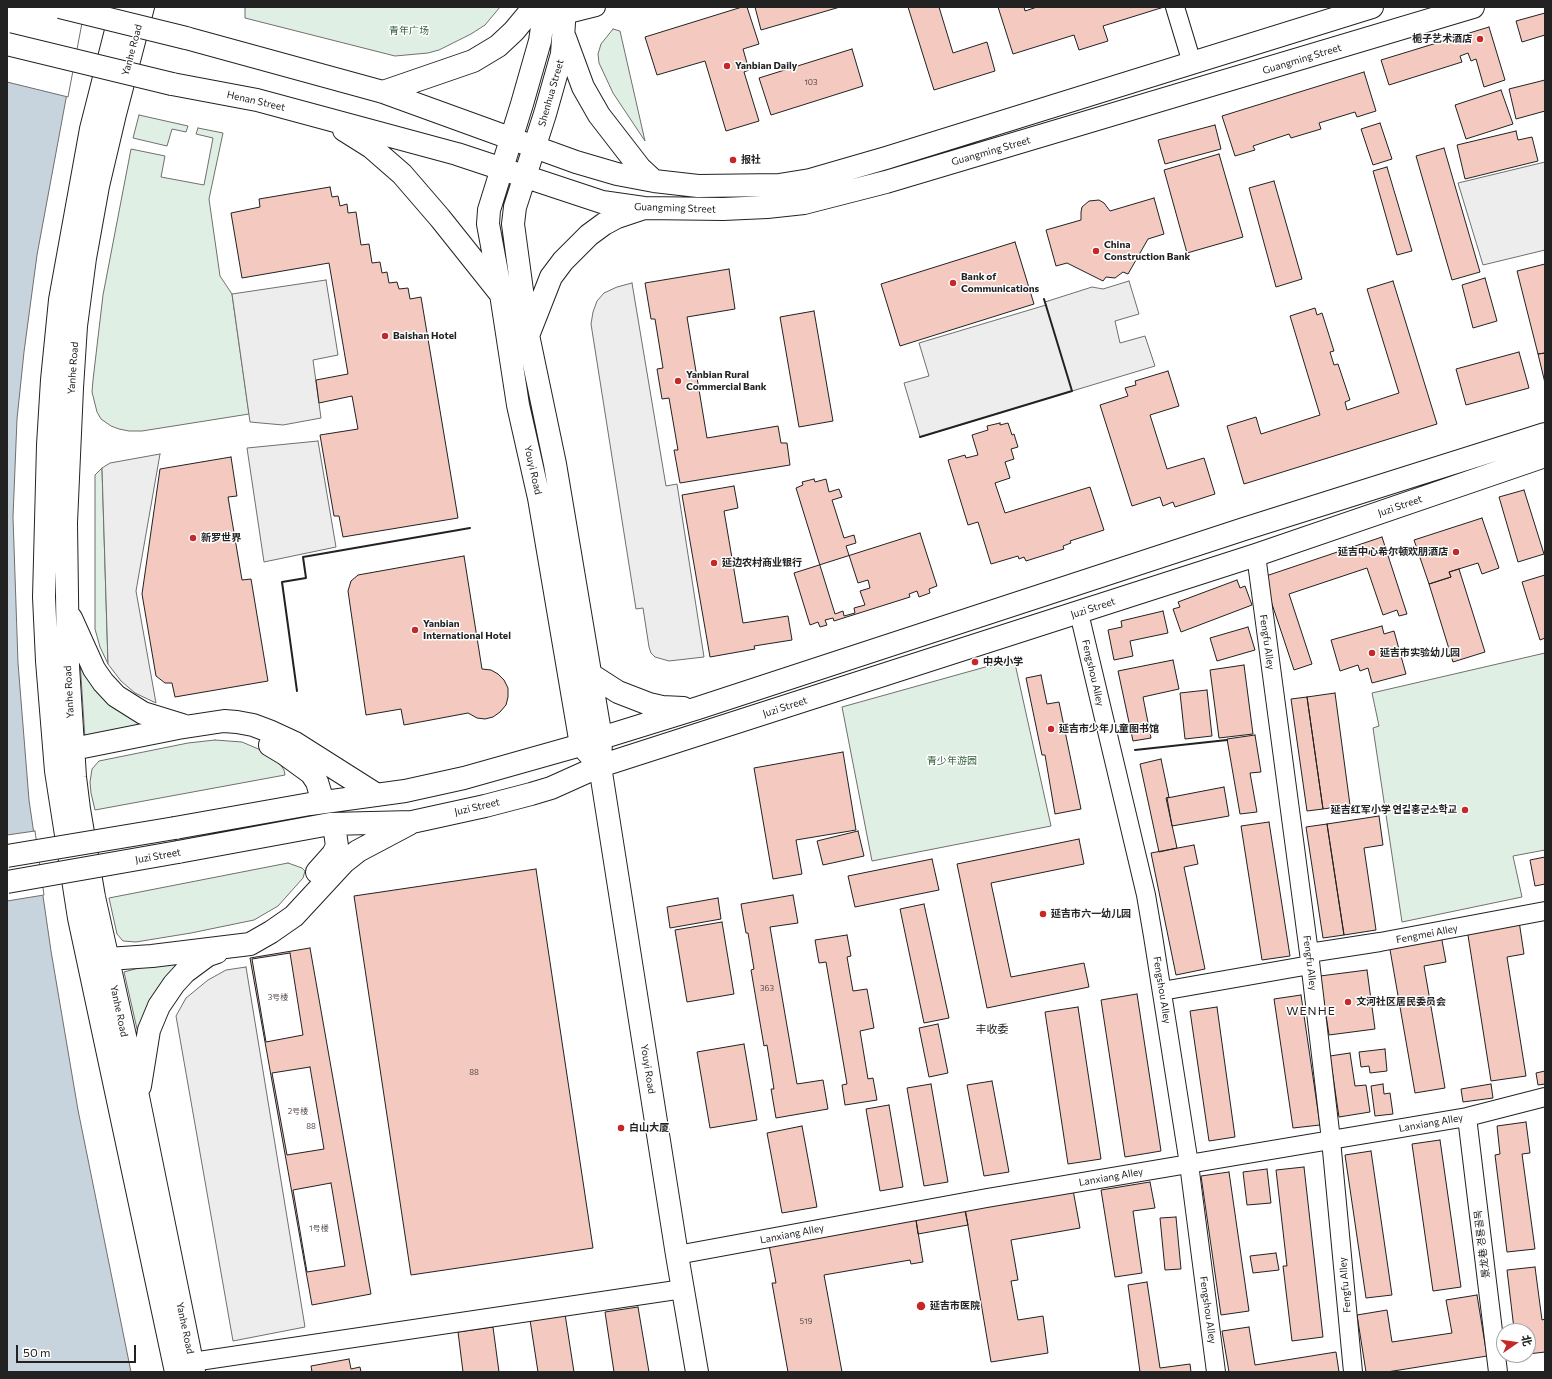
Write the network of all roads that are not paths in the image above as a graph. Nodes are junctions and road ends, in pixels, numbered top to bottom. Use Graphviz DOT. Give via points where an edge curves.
graph roads {
  1 [pos="60,7"];
  2 [pos="122,7"];
  3 [pos="143,7"];
  4 [pos="534,7"];
  5 [pos="596,7"];
  6 [pos="1175,7"];
  7 [pos="1372,7"];
  8 [pos="1473,7"];
  9 [pos="559,16"];
  10 [pos="7,44"];
  11 [pos="1192,63"];
  12 [pos="383,92"];
  13 [pos="326,119"];
  14 [pos="512,138"];
  15 [pos="534,146"];
  16 [pos="502,168"];
  17 [pos="524,176"];
  18 [pos="654,181"];
  19 [pos="644,208"];
  20 [pos="501,294"];
  21 [pos="528,335"];
  22 [pos="1545,434"];
  23 [pos="1545,456"];
  24 [pos="1256,555"];
  25 [pos="67,610"];
  26 [pos="1079,613"];
  27 [pos="590,674"];
  28 [pos="698,708"];
  29 [pos="190,726"];
  30 [pos="591,742"];
  31 [pos="64,756"];
  32 [pos="600,766"];
  33 [pos="377,795"];
  34 [pos="323,802"];
  35 [pos="412,822"];
  36 [pos="330,824"];
  37 [pos="7,856"];
  38 [pos="7,882"];
  39 [pos="1545,911"];
  40 [pos="229,947"];
  41 [pos="97,956"];
  42 [pos="1310,959"];
  43 [pos="1162,991"];
  44 [pos="1545,1097"];
  45 [pos="138,1099"];
  46 [pos="1467,1117"];
  47 [pos="1331,1140"];
  48 [pos="1189,1164"];
  49 [pos="677,1255"];
  50 [pos="684,1289"];
  51 [pos="188,1369"];
  52 [pos="697,1372"];
  53 [pos="1216,1372"];
  54 [pos="1353,1372"];
  55 [pos="1498,1372"];
  1 -- 12 [label="main road, bridge" via="186,38"];
  2 -- 31 [label="main road, Yanhe Road" via="91,129 60,300 55,344 48,453 44,597 47,654"];
  3 -- 25 [label="main road, Yanhe Road" via="103,164 80,293 69,446 66,523"];
  4 -- 12 [label="main road" via="498,46 473,61"];
  5 -- 9 [label="street"];
  6 -- 11 [label="street"];
  7 -- 11 [label="main road"];
  8 -- 19 [label="main road, Guangming Street" via="844,194 804,203 768,207"];
  9 -- 14 [label="main road" via="540,41"];
  9 -- 15 [label="main road, Shenhua Street" via="562,54"];
  9 -- 18 [label="main road" via="583,88 599,115 640,168"];
  10 -- 13 [label="main road, Henan Street, bridge" via="172,84 257,100"];
  11 -- 18 [label="main road" via="810,180 779,185 742,186 698,186"];
  12 -- 14 [label="main road"];
  13 -- 16 [label="main road, Henan Street"];
  13 -- 20 [label="main road" via="371,147 402,174"];
  14 -- 15 [label="main road"];
  14 -- 16 [label="main road"];
  15 -- 17 [label="main road, Shenhua Street"];
  15 -- 18 [label="main road" via="617,174"];
  16 -- 17 [label="main road, Guangming Street"];
  16 -- 20 [label="main road, Youyi Road" via="489,210 488,224"];
  17 -- 19 [label="main road, Guangming Street" via="602,202"];
  17 -- 21 [label="main road, Youyi Road" via="513,224"];
  19 -- 21 [label="main road" via="604,224 563,261 551,277"];
  20 -- 30 [label="main road, Youyi Road" via="518,405"];
  21 -- 27 [label="main road, Youyi Road" via="555,464"];
  22 -- 28 [label="main road" via="1228,534"];
  23 -- 24 [label="main road, Juzi Street"];
  24 -- 26 [label="main road, Juzi Street"];
  24 -- 42 [label="street, Fengfu Alley"];
  25 -- 29 [label="main road" via="94,668 116,696 143,713"];
  25 -- 31 [label="main road, Yanhe Road" via="68,666"];
  26 -- 32 [label="main road, Juzi Street"];
  26 -- 43 [label="street, Fengshou Alley" via="1146,895"];
  27 -- 28 [label="main road" via="618,692 649,704"];
  27 -- 30 [label="main road, Youyi Road"];
  28 -- 30 [label="main road"];
  29 -- 31 [label="main road"];
  29 -- 33 [label="main road" via="224,721 253,725 316,756"];
  30 -- 32 [label="main road, Youyi Road"];
  30 -- 33 [label="main road" via="464,778"];
  31 -- 34 [label="main road" via="226,733 252,738 285,754 309,772 317,782"];
  31 -- 41 [label="main road, Yanhe Road" via="79,918"];
  32 -- 35 [label="main road, Juzi Street" via="531,794"];
  32 -- 49 [label="main road, Youyi Road"];
  33 -- 34 [label="main road"];
  34 -- 37 [label="main road, bridge"];
  35 -- 36 [label="main road, Juzi Street"];
  35 -- 40 [label="main road" via="344,862 302,909 284,924 250,944"];
  36 -- 38 [label="main road, Juzi Street, bridge"];
  36 -- 41 [label="main road" via="337,838 333,854 277,914 240,931"];
  39 -- 42 [label="street, Fengmei Alley" via="1380,942"];
  40 -- 41 [label="main road" via="152,956"];
  40 -- 45 [label="main road" via="208,955 185,972 159,1006 149,1030"];
  41 -- 45 [label="main road, Yanhe Road"];
  41 -- 51 [label="main road, Yanhe Road" via="114,1079"];
  42 -- 43 [label="street, Fengmei Alley"];
  42 -- 47 [label="street, Fengfu Alley"];
  43 -- 48 [label="street, Fengshou Alley"];
  44 -- 46 [label="street, Lanxiang Alley"];
  45 -- 51 [label="main road, Yanhe Road"];
  46 -- 47 [label="street, Lanxiang Alley"];
  46 -- 55 [label="street, 景龙巷 경룡골목"];
  47 -- 48 [label="street, Lanxiang Alley"];
  47 -- 54 [label="street, Fengfu Alley"];
  48 -- 49 [label="street, Lanxiang Alley"];
  48 -- 53 [label="street, Fengshou Alley"];
  49 -- 50 [label="main road, Youyi Road"];
  50 -- 51 [label="street"];
  50 -- 52 [label="main road, Youyi Road"];
}
